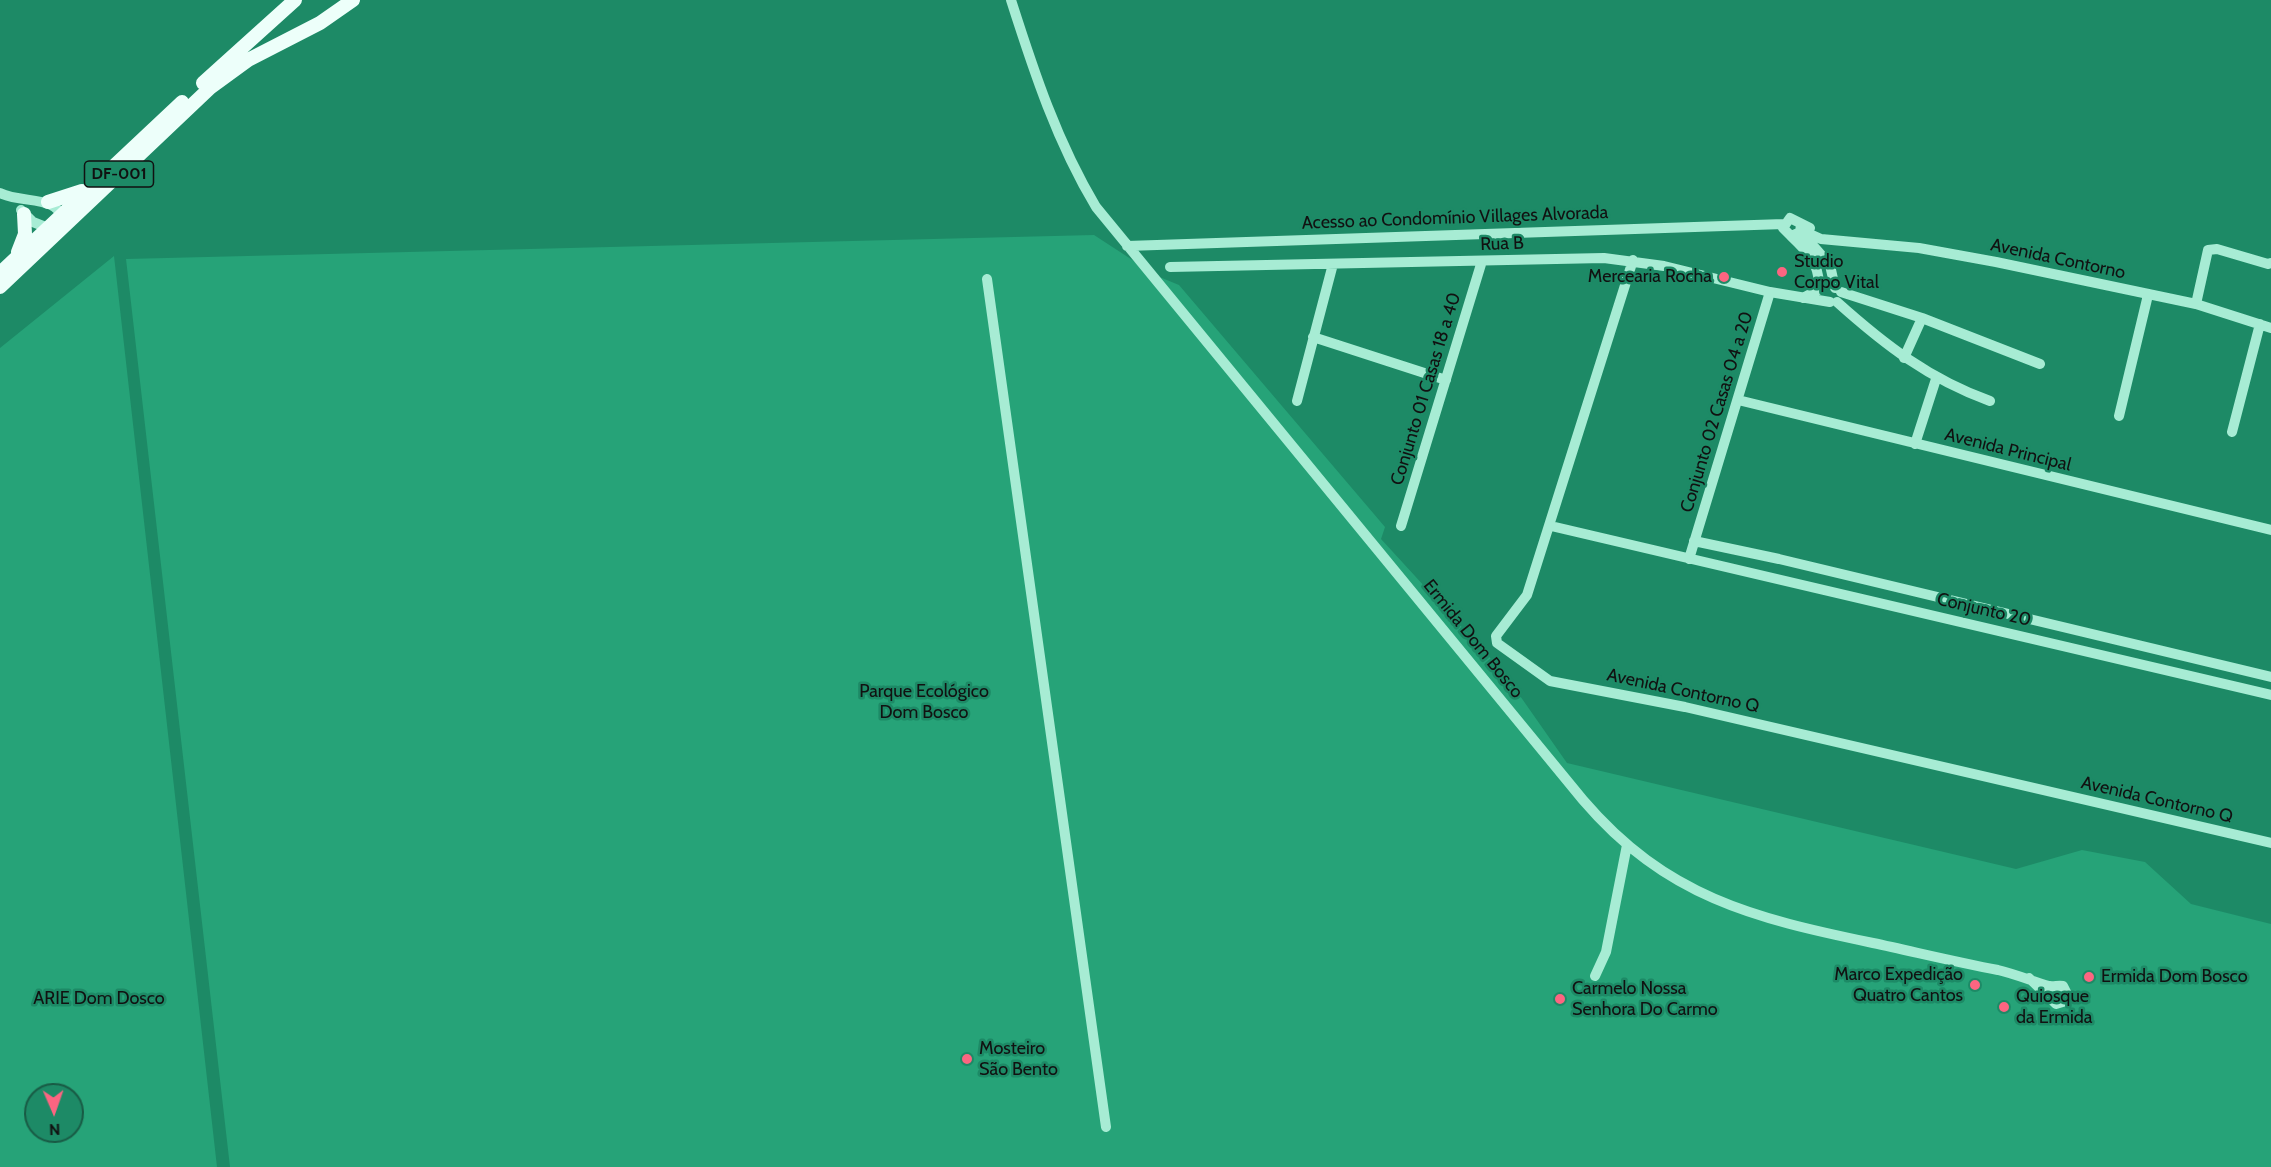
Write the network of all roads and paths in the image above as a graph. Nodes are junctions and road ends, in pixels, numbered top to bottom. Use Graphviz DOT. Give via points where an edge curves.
graph roads {
  1 [pos="295,0"];
  2 [pos="353,0"];
  3 [pos="1011,0"];
  4 [pos="90,188"];
  5 [pos="0,193"];
  6 [pos="14,200"];
  7 [pos="48,202"];
  8 [pos="24,214"];
  9 [pos="58,225"];
  10 [pos="1798,230"];
  11 [pos="1127,246"];
  12 [pos="16,258"];
  13 [pos="1633,260"];
  14 [pos="1482,261"];
  15 [pos="2271,263"];
  16 [pos="1333,264"];
  17 [pos="1170,267"];
  18 [pos="0,273"];
  19 [pos="987,279"];
  20 [pos="1818,286"];
  21 [pos="0,287"];
  22 [pos="1770,292"];
  23 [pos="1834,294"];
  24 [pos="2148,295"];
  25 [pos="1803,298"];
  26 [pos="2196,304"];
  27 [pos="1922,318"];
  28 [pos="2260,324"];
  29 [pos="2271,328"];
  30 [pos="1313,337"];
  31 [pos="1904,358"];
  32 [pos="2040,364"];
  33 [pos="1936,379"];
  34 [pos="1446,380"];
  35 [pos="1738,400"];
  36 [pos="1298,401"];
  37 [pos="1990,401"];
  38 [pos="2119,416"];
  39 [pos="2232,432"];
  40 [pos="1915,444"];
  41 [pos="1401,526"];
  42 [pos="1551,526"];
  43 [pos="2271,530"];
  44 [pos="1694,541"];
  45 [pos="1689,559"];
  46 [pos="2079,632"];
  47 [pos="2117,642"];
  48 [pos="2058,644"];
  49 [pos="2097,654"];
  50 [pos="2271,678"];
  51 [pos="2271,695"];
  52 [pos="2271,843"];
  53 [pos="1627,845"];
  54 [pos="1595,976"];
  55 [pos="2051,992"];
  56 [pos="1106,1127"];
  1 -- 4 [label="main road, DF-001"];
  2 -- 9 [label="main road, DF-001" via="320,23 241,64"];
  3 -- 11 [label="street, Ermida Dom Bosco" via="1038,84 1065,150 1096,207"];
  4 -- 7 [label="main road"];
  4 -- 9 [label="main road, DF-001"];
  5 -- 6 [label="street"];
  6 -- 7 [label="street"];
  6 -- 8 [label="street"];
  7 -- 9 [label="street" via="59,209"];
  8 -- 9 [label="street" via="33,222"];
  8 -- 12 [label="main road" via="25,234"];
  9 -- 12 [label="main road, DF-001"];
  9 -- 21 [label="main road, DF-001"];
  10 -- 11 [label="street, Acesso ao Condomínio Villages Alvorada" via="1795,218 1784,224"];
  10 -- 20 [label="street" via="1818,270"];
  10 -- 23 [label="street" via="1830,265"];
  10 -- 24 [label="street, Avenida Contorno" via="1835,240 1947,253"];
  11 -- 53 [label="street, Ermida Dom Bosco" via="1583,800"];
  12 -- 18 [label="main road, DF-001"];
  13 -- 14 [label="street, Rua B"];
  13 -- 22 [label="street, Rua B"];
  13 -- 42 [label="street, Avenida Contorno Q"];
  14 -- 16 [label="street, Rua B"];
  14 -- 34 [label="street, Conjunto 01 Casas 18 a 40"];
  15 -- 26 [label="street" via="2208,250"];
  16 -- 17 [label="street, Rua B"];
  16 -- 30 [label="street"];
  19 -- 56 [label="street"];
  20 -- 23 [label="street"];
  20 -- 23 [label="street"];
  20 -- 25 [label="street"];
  22 -- 25 [label="street, Rua B"];
  22 -- 35 [label="street, Conjunto 02 Casas 04 a 20"];
  23 -- 25 [label="street, Rua B"];
  23 -- 27 [label="street"];
  23 -- 31 [label="street"];
  24 -- 26 [label="street, Avenida Contorno"];
  24 -- 38 [label="street"];
  26 -- 28 [label="street, Avenida Contorno"];
  27 -- 31 [label="street"];
  27 -- 32 [label="street"];
  28 -- 29 [label="street, Avenida Contorno"];
  28 -- 39 [label="street"];
  30 -- 34 [label="street"];
  30 -- 36 [label="street"];
  31 -- 33 [label="street"];
  33 -- 37 [label="street"];
  33 -- 40 [label="street"];
  34 -- 41 [label="street, Conjunto 01 Casas 18 a 40"];
  35 -- 40 [label="street, Avenida Principal"];
  35 -- 44 [label="street, Conjunto 02 Casas 04 a 20"];
  40 -- 43 [label="street, Avenida Principal"];
  42 -- 45 [label="street, Conjunto 20"];
  42 -- 52 [label="street, Avenida Contorno Q" via="1527,595 1496,639 1550,681 1685,707"];
  44 -- 45 [label="street, Conjunto 02 Casas 04 a 20"];
  44 -- 46 [label="street, Conjunto 20"];
  45 -- 48 [label="street, Conjunto 20"];
  46 -- 47 [label="street, Conjunto 20"];
  46 -- 48 [label="street" via="2081,644"];
  47 -- 49 [label="street" via="2095,641"];
  47 -- 50 [label="street, Conjunto 20"];
  48 -- 49 [label="street, Conjunto 20"];
  49 -- 51 [label="street, Conjunto 20"];
  53 -- 54 [label="street" via="1606,952"];
  53 -- 55 [label="street, Ermida Dom Bosco" via="1701,894 1786,925 2029,978"];
}
